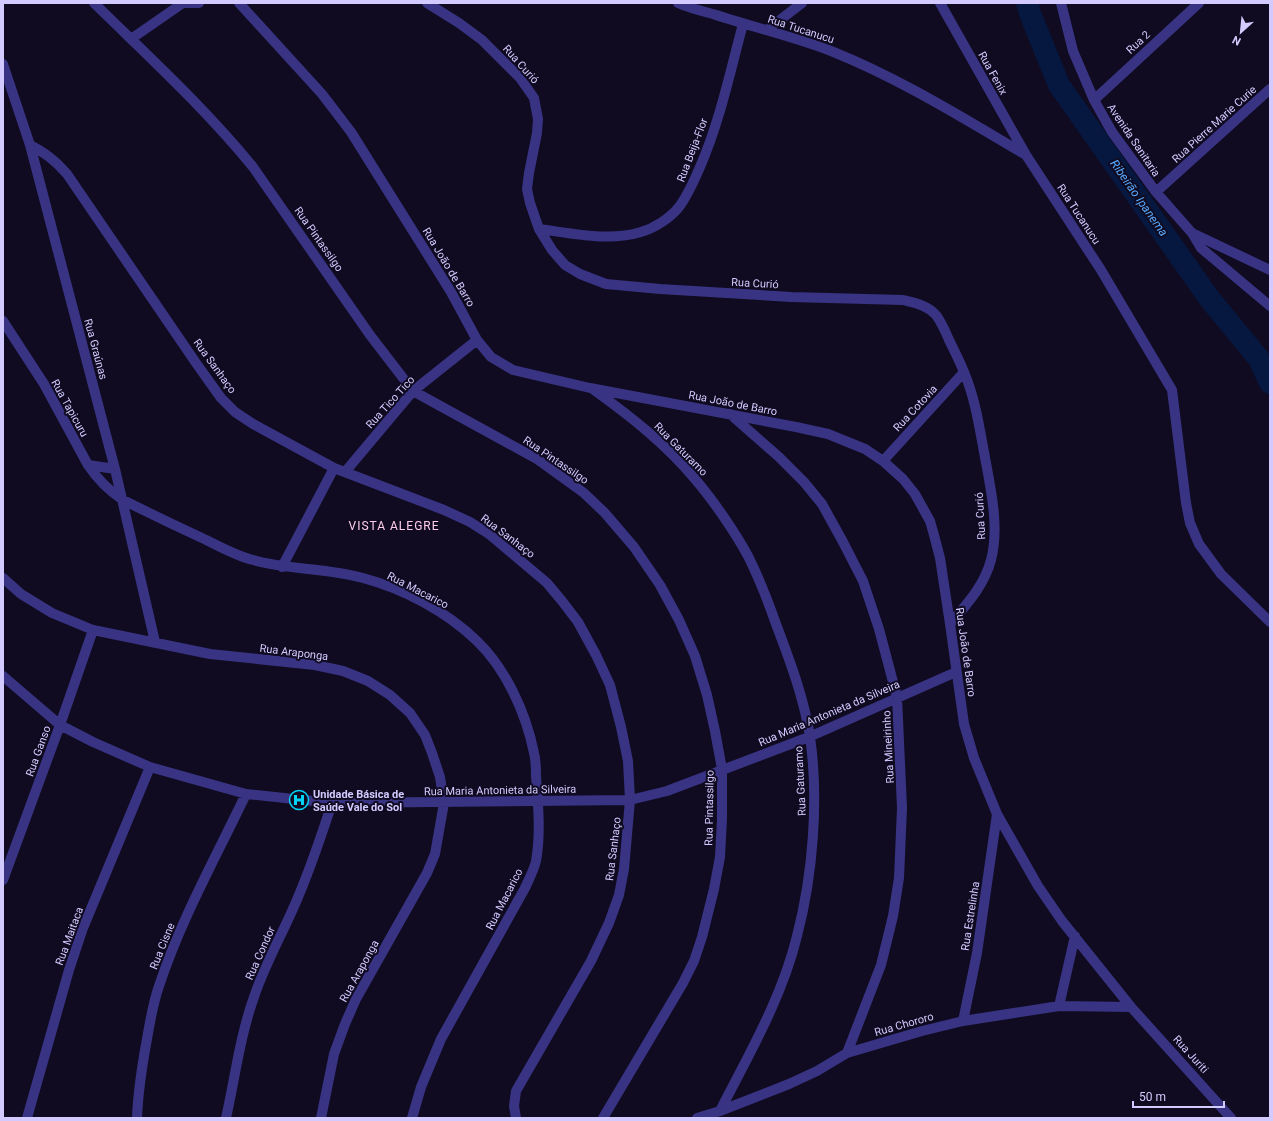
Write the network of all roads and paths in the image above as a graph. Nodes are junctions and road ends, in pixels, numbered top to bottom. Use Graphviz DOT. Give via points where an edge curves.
graph roads {
  1 [pos="94,3"];
  2 [pos="185,3"];
  3 [pos="199,3"];
  4 [pos="239,3"];
  5 [pos="427,3"];
  6 [pos="678,3"];
  7 [pos="802,3"];
  8 [pos="940,3"];
  9 [pos="1061,3"];
  10 [pos="1199,3"];
  11 [pos="743,24"];
  12 [pos="768,30"];
  13 [pos="131,39"];
  14 [pos="3,64"];
  15 [pos="1270,89"];
  16 [pos="1094,100"];
  17 [pos="30,145"];
  18 [pos="1026,155"];
  19 [pos="1156,192"];
  20 [pos="539,228"];
  21 [pos="1192,233"];
  22 [pos="1270,270"];
  23 [pos="1270,306"];
  24 [pos="3,321"];
  25 [pos="477,340"];
  26 [pos="964,372"];
  27 [pos="590,388"];
  28 [pos="413,391"];
  29 [pos="730,414"];
  30 [pos="883,460"];
  31 [pos="88,465"];
  32 [pos="334,468"];
  33 [pos="116,469"];
  34 [pos="345,472"];
  35 [pos="123,500"];
  36 [pos="282,567"];
  37 [pos="3,578"];
  38 [pos="1270,622"];
  39 [pos="950,624"];
  40 [pos="92,630"];
  41 [pos="155,642"];
  42 [pos="956,672"];
  43 [pos="3,676"];
  44 [pos="897,697"];
  45 [pos="60,725"];
  46 [pos="810,737"];
  47 [pos="150,767"];
  48 [pos="722,769"];
  49 [pos="246,794"];
  50 [pos="630,800"];
  51 [pos="538,801"];
  52 [pos="444,803"];
  53 [pos="332,804"];
  54 [pos="997,814"];
  55 [pos="3,880"];
  56 [pos="1075,936"];
  57 [pos="1060,1006"];
  58 [pos="1131,1007"];
  59 [pos="963,1021"];
  60 [pos="847,1053"];
  61 [pos="720,1111"];
  62 [pos="27,1118"];
  63 [pos="137,1118"];
  64 [pos="226,1118"];
  65 [pos="322,1118"];
  66 [pos="412,1118"];
  67 [pos="516,1118"];
  68 [pos="603,1118"];
  69 [pos="697,1118"];
  70 [pos="1231,1118"];
  1 -- 13 [label="street, Rua Pintassilgo"];
  2 -- 3 [label="street"];
  2 -- 13 [label="street"];
  4 -- 25 [label="street, Rua João de Barro" via="322,94 351,132 440,274"];
  5 -- 20 [label="street, Rua Curió" via="459,22 482,40 520,78 534,98 538,119 537,133 527,189"];
  6 -- 11 [label="street, Rua Tucanucu"];
  7 -- 12 [label="street"];
  8 -- 18 [label="street, Rua Fenix"];
  9 -- 16 [label="street, Avenida Sanitaria" via="1073,51"];
  10 -- 16 [label="street, Rua 2"];
  11 -- 12 [label="street, Rua Tucanucu"];
  11 -- 20 [label="street, Rua Beija-Flor" via="708,150 692,186 678,208 661,223 641,232 626,235 590,236"];
  12 -- 18 [label="street, Rua Tucanucu" via="825,48 866,67 954,112"];
  13 -- 28 [label="street, Rua Pintassilgo" via="211,119 253,167 370,335"];
  14 -- 17 [label="street, Rua Graúnas"];
  15 -- 19 [label="street, Rua Pierre Marie Curie"];
  16 -- 19 [label="street, Avenida Sanitaria" via="1112,132"];
  17 -- 32 [label="street, Rua Sanhaço" via="50,156 67,174 221,398 235,412 253,424"];
  17 -- 33 [label="street, Rua Graúnas"];
  18 -- 38 [label="street, Rua Tucanucu" via="1101,270 1172,390 1186,503 1190,523 1199,544 1221,574"];
  19 -- 21 [label="street, Avenida Sanitaria"];
  20 -- 26 [label="street, Rua Curió" via="552,250 565,265 606,284 792,297 903,300 918,303 936,315"];
  21 -- 22 [label="street"];
  21 -- 23 [label="street" via="1206,253"];
  24 -- 31 [label="street, Rua Tapicuru" via="44,384"];
  25 -- 27 [label="street, Rua João de Barro" via="491,357 513,370"];
  25 -- 28 [label="street, Rua Tico Tico"];
  26 -- 30 [label="street, Rua Cotovia"];
  26 -- 39 [label="street, Rua Curió" via="978,418 989,477 994,517 993,545 991,559 981,586"];
  27 -- 29 [label="street, Rua João de Barro"];
  27 -- 46 [label="street, Rua Gaturamo" via="643,428 681,463 709,497 747,554 796,678"];
  28 -- 34 [label="street, Rua Tico Tico"];
  28 -- 48 [label="street, Rua Pintassilgo" via="560,474 604,512 634,547 660,585 695,656 716,731"];
  29 -- 30 [label="street, Rua João de Barro" via="828,434 865,449"];
  29 -- 44 [label="street, Rua Mineirinho" via="779,457 822,504 862,581 879,629"];
  30 -- 39 [label="street, Rua João de Barro" via="915,494 930,521 940,558"];
  31 -- 33 [label="street"];
  31 -- 35 [label="street, Rua Tapicuru" via="104,486"];
  32 -- 34 [label="street, Rua Sanhaço"];
  32 -- 36 [label="street"];
  33 -- 35 [label="street, Rua Graúnas"];
  34 -- 50 [label="street, Rua Sanhaço" via="470,522 506,547 547,583 578,622 610,685 628,761"];
  35 -- 36 [label="street, Rua Macarico" via="238,555"];
  35 -- 41 [label="street, Rua Graúnas"];
  36 -- 51 [label="street, Rua Macarico" via="344,574 379,583 438,611 477,641 502,674 522,713 535,755"];
  37 -- 40 [label="street, Rua Araponga" via="21,594 52,613"];
  39 -- 42 [label="street, Rua João de Barro"];
  40 -- 41 [label="street, Rua Araponga"];
  40 -- 45 [label="street, Rua Ganso"];
  41 -- 52 [label="street, Rua Araponga" via="210,654 315,665 343,671 368,681 390,695 410,713 425,735 440,778"];
  42 -- 44 [label="street, Rua Maria Antonieta da Silveira"];
  42 -- 54 [label="street, Rua João de Barro" via="969,742"];
  43 -- 45 [label="street, Rua Maria Antonieta da Silveira"];
  44 -- 46 [label="street, Rua Maria Antonieta da Silveira"];
  44 -- 60 [label="street, Rua Mineirinho" via="902,808 893,916 881,965"];
  45 -- 47 [label="street, Rua Maria Antonieta da Silveira"];
  45 -- 55 [label="street, Rua Ganso"];
  46 -- 48 [label="street, Rua Maria Antonieta da Silveira"];
  46 -- 61 [label="street, Rua Gaturamo" via="814,811 808,876 797,936 778,994"];
  47 -- 49 [label="street, Rua Maria Antonieta da Silveira"];
  47 -- 62 [label="street, Rua Maitaca" via="83,928"];
  48 -- 50 [label="street, Rua Maria Antonieta da Silveira" via="667,791"];
  48 -- 68 [label="street, Rua Pintassilgo" via="720,857 709,913 694,961"];
  49 -- 53 [label="street, Rua Maria Antonieta da Silveira"];
  49 -- 63 [label="street, Rua Cisne" via="188,913 159,987 151,1015 140,1077"];
  50 -- 51 [label="street, Rua Maria Antonieta da Silveira"];
  50 -- 67 [label="street, Rua Sanhaço" via="624,869 609,923 591,961 516,1091"];
  51 -- 52 [label="street, Rua Maria Antonieta da Silveira"];
  51 -- 66 [label="street, Rua Macarico" via="536,855 531,875 442,1039 421,1087"];
  52 -- 53 [label="street, Rua Maria Antonieta da Silveira"];
  52 -- 65 [label="street, Rua Araponga" via="435,854 427,873 356,999 339,1038"];
  53 -- 64 [label="street, Rua Condor" via="309,872 254,998"];
  54 -- 56 [label="street, Rua João de Barro" via="1038,886"];
  54 -- 59 [label="street, Rua Estrelinha" via="978,945"];
  56 -- 57 [label="street"];
  56 -- 58 [label="street, Rua João de Barro"];
  57 -- 58 [label="street, Rua Chororo"];
  57 -- 59 [label="street, Rua Chororo"];
  58 -- 70 [label="street, Rua Juriti"];
  59 -- 60 [label="street, Rua Chororo"];
  60 -- 61 [label="street, Rua Chororo" via="818,1071"];
  61 -- 69 [label="street, Rua Chororo"];
}
